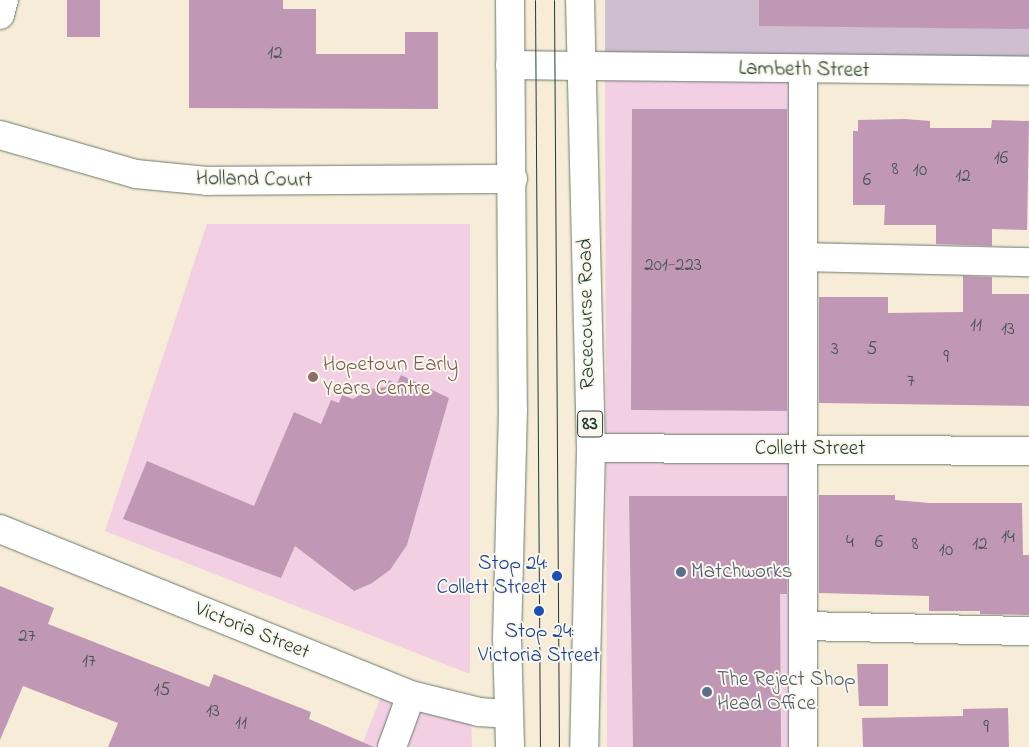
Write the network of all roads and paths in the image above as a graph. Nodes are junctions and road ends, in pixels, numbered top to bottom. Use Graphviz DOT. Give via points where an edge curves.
graph roads {
  1 [pos="4,0"];
  2 [pos="510,0"];
  3 [pos="580,0"];
  4 [pos="0,15"];
  5 [pos="510,65"];
  6 [pos="580,66"];
  7 [pos="803,70"];
  8 [pos="1029,71"];
  9 [pos="0,134"];
  10 [pos="513,179"];
  11 [pos="803,257"];
  12 [pos="1029,262"];
  13 [pos="591,448"];
  14 [pos="804,449"];
  15 [pos="1029,451"];
  16 [pos="0,528"];
  17 [pos="804,626"];
  18 [pos="1029,630"];
  19 [pos="411,695"];
  20 [pos="509,714"];
  21 [pos="392,747"];
  22 [pos="510,747"];
  23 [pos="584,747"];
  24 [pos="803,747"];
  1 -- 4 [label="main road"];
  2 -- 5 [label="main road"];
  3 -- 6 [label="main road, Racecourse Road / 83"];
  5 -- 6 [label="main road, Lambeth Street"];
  5 -- 10 [label="main road"];
  6 -- 7 [label="main road, Lambeth Street"];
  6 -- 13 [label="main road, Racecourse Road / 83"];
  7 -- 8 [label="main road, Lambeth Street"];
  7 -- 11 [label="main road"];
  9 -- 10 [label="main road, Holland Court" via="136,174 207,181"];
  10 -- 20 [label="main road" via="513,409 507,638"];
  11 -- 12 [label="main road"];
  11 -- 14 [label="main road"];
  13 -- 14 [label="main road, Collett Street"];
  13 -- 23 [label="main road, Racecourse Road / 83"];
  14 -- 15 [label="main road, Collett Street"];
  14 -- 17 [label="main road" via="801,491"];
  16 -- 19 [label="main road, Victoria Street"];
  17 -- 18 [label="main road"];
  17 -- 24 [label="main road"];
  19 -- 20 [label="main road, Victoria Street" via="479,712"];
  19 -- 21 [label="main road"];
  20 -- 22 [label="main road"];
}
